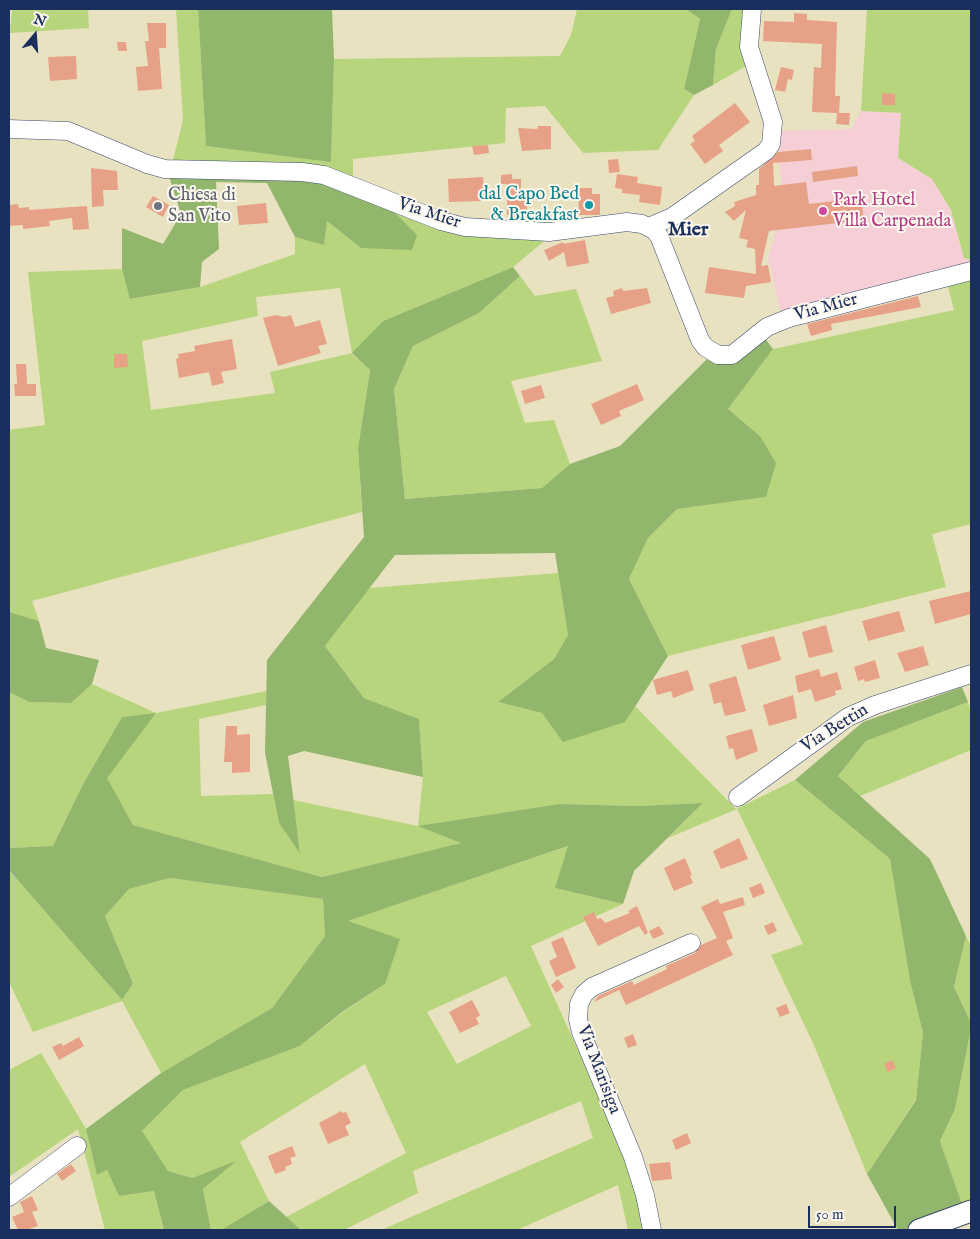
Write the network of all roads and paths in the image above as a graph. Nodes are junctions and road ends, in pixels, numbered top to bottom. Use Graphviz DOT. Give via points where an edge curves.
graph roads {
  1 [pos="752,9"];
  2 [pos="9,129"];
  3 [pos="649,227"];
  4 [pos="971,271"];
  5 [pos="971,674"];
  6 [pos="738,797"];
  7 [pos="691,943"];
  8 [pos="77,1146"];
  9 [pos="9,1197"];
  10 [pos="971,1211"];
  11 [pos="652,1230"];
  12 [pos="919,1230"];
  1 -- 3 [label="street" via="749,47 773,122 771,144 766,151 672,216"];
  2 -- 3 [label="street, Via Mier" via="68,130 165,169 319,174 435,219 465,227 548,232 627,222"];
  3 -- 4 [label="street, Via Mier" via="664,246 700,340 704,347 718,355 732,355 767,327 789,318"];
  5 -- 6 [label="street, Via Bettin" via="874,705 848,717"];
  7 -- 11 [label="street, Via Marisiga" via="592,987 579,1004 581,1032 633,1157"];
  8 -- 9 [label="street"];
  10 -- 12 [label="main road"];
}
